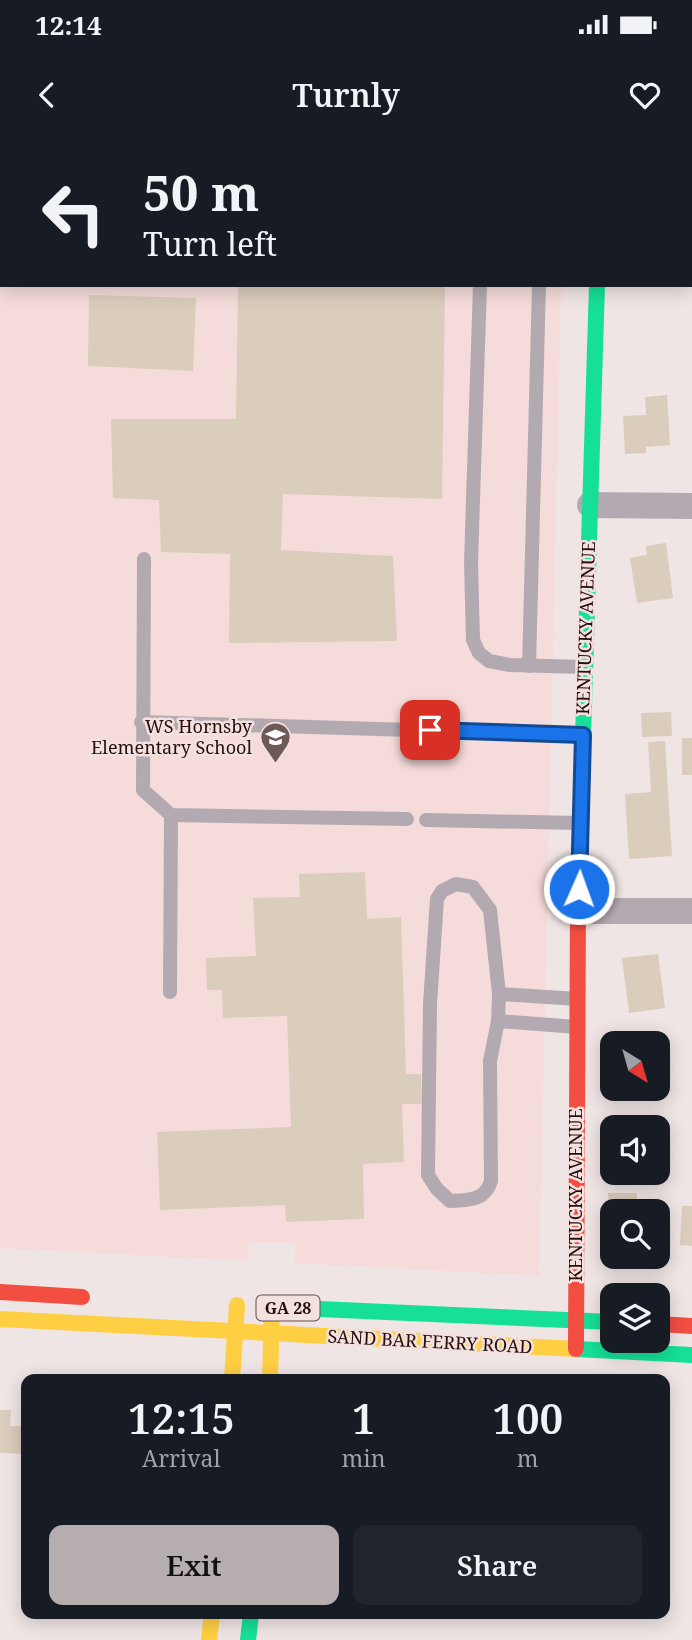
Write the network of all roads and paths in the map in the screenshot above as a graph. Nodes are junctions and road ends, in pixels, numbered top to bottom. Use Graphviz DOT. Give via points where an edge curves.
graph roads {
  1 [pos="480,287"];
  2 [pos="539,287"];
  3 [pos="597,287"];
  4 [pos="590,505"];
  5 [pos="692,506"];
  6 [pos="144,559"];
  7 [pos="529,666"];
  8 [pos="585,667"];
  9 [pos="141,722"];
  10 [pos="410,730"];
  11 [pos="430,730"];
  12 [pos="583,735"];
  13 [pos="172,815"];
  14 [pos="407,819"];
  15 [pos="426,820"];
  16 [pos="581,823"];
  17 [pos="578,911"];
  18 [pos="692,911"];
  19 [pos="170,992"];
  20 [pos="499,994"];
  21 [pos="578,999"];
  22 [pos="498,1021"];
  23 [pos="577,1027"];
  24 [pos="0,1292"];
  25 [pos="97,1298"];
  26 [pos="272,1307"];
  27 [pos="0,1320"];
  28 [pos="576,1321"];
  29 [pos="600,1322"];
  30 [pos="670,1325"];
  31 [pos="692,1326"];
  32 [pos="235,1332"];
  33 [pos="264,1333"];
  34 [pos="576,1349"];
  35 [pos="692,1355"];
  36 [pos="232,1374"];
  37 [pos="269,1374"];
  38 [pos="211,1619"];
  39 [pos="250,1619"];
  40 [pos="209,1640"];
  41 [pos="248,1640"];
  1 -- 7 [label="lane" via="471,562 473,640 489,661"];
  2 -- 7 [label="lane"];
  3 -- 4 [label="street, KENTUCKY AVENUE"];
  4 -- 5 [label="street"];
  4 -- 8 [label="street, KENTUCKY AVENUE"];
  6 -- 9 [label="lane"];
  7 -- 8 [label="lane"];
  8 -- 12 [label="street, KENTUCKY AVENUE"];
  9 -- 10 [label="lane"];
  9 -- 13 [label="lane" via="143,790"];
  11 -- 12 [label="lane"];
  12 -- 16 [label="street, KENTUCKY AVENUE"];
  13 -- 14 [label="lane"];
  13 -- 19 [label="lane"];
  15 -- 16 [label="lane"];
  16 -- 17 [label="street, KENTUCKY AVENUE"];
  17 -- 18 [label="street"];
  17 -- 21 [label="street, KENTUCKY AVENUE"];
  20 -- 21 [label="lane"];
  20 -- 22 [label="lane"];
  20 -- 22 [label="lane" via="490,910 473,887 456,884 437,899 430,1004 428,1175 450,1201 475,1199 489,1189 490,1061"];
  21 -- 23 [label="street, KENTUCKY AVENUE"];
  22 -- 23 [label="lane"];
  23 -- 28 [label="street, KENTUCKY AVENUE"];
  24 -- 25 [label="street"];
  26 -- 28 [label="street, SAND BAR FERRY ROAD / GA 28"];
  26 -- 32 [label="street, SAND BAR FERRY ROAD / GA 28" via="230,1305"];
  26 -- 33 [label="street"];
  27 -- 32 [label="street, SAND BAR FERRY ROAD"];
  28 -- 29 [label="street, SAND BAR FERRY ROAD / GA 28"];
  28 -- 34 [label="street, KENTUCKY AVENUE"];
  30 -- 31 [label="street"];
  32 -- 33 [label="street, SAND BAR FERRY ROAD"];
  32 -- 36 [label="street"];
  33 -- 34 [label="street, SAND BAR FERRY ROAD / GA 28"];
  33 -- 37 [label="street"];
  34 -- 35 [label="street, SAND BAR FERRY ROAD / GA 28"];
  38 -- 40 [label="street"];
  39 -- 41 [label="street"];
}
